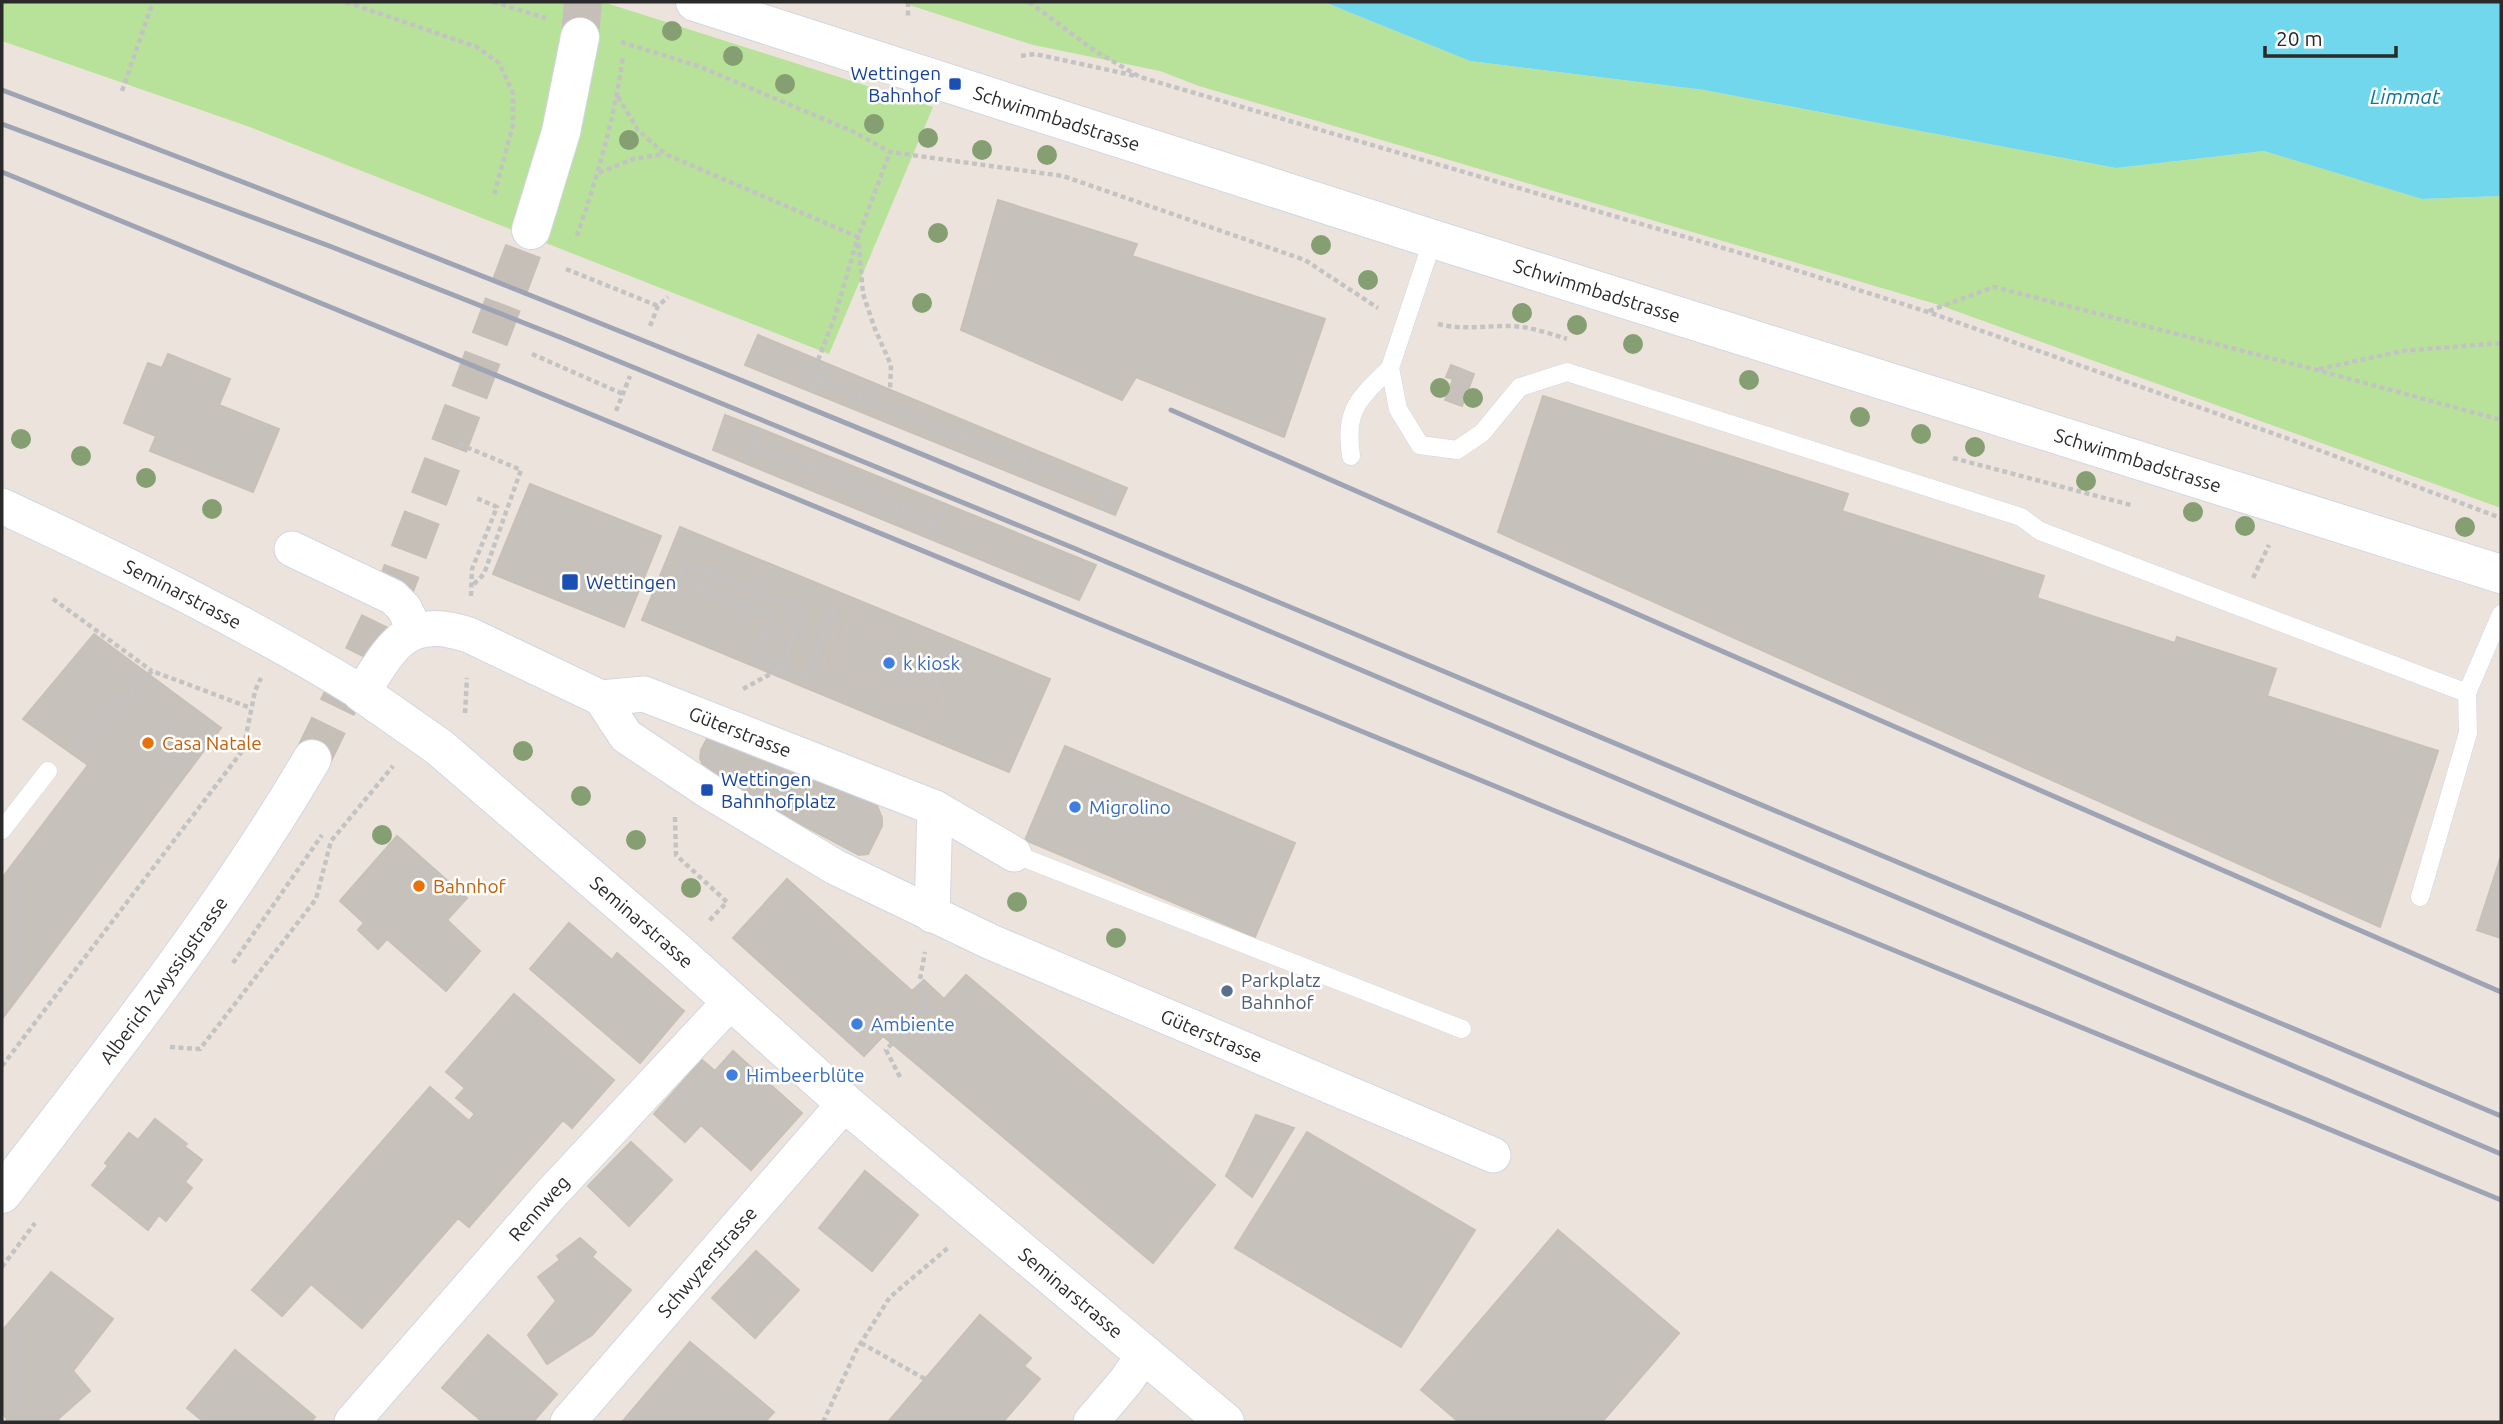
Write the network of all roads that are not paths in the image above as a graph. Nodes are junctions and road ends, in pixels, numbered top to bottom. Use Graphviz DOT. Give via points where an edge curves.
graph roads {
  1 [pos="695,2"];
  2 [pos="580,37"];
  3 [pos="531,230"];
  4 [pos="1433,239"];
  5 [pos="1390,368"];
  6 [pos="1351,456"];
  7 [pos="2,506"];
  8 [pos="292,549"];
  9 [pos="2501,574"];
  10 [pos="2501,614"];
  11 [pos="415,630"];
  12 [pos="2467,692"];
  13 [pos="362,693"];
  14 [pos="601,698"];
  15 [pos="312,759"];
  16 [pos="48,771"];
  17 [pos="935,808"];
  18 [pos="2,830"];
  19 [pos="1014,854"];
  20 [pos="2420,897"];
  21 [pos="932,915"];
  22 [pos="731,1001"];
  23 [pos="1462,1029"];
  24 [pos="845,1103"];
  25 [pos="1493,1155"];
  26 [pos="2,1194"];
  27 [pos="1145,1353"];
  28 [pos="352,1422"];
  29 [pos="568,1422"];
  30 [pos="1091,1422"];
  31 [pos="1225,1422"];
  1 -- 4 [label="main road, Schwimmbadstrasse"];
  2 -- 3 [label="main road" via="561,132"];
  4 -- 5 [label="lane"];
  4 -- 9 [label="main road, Schwimmbadstrasse"];
  5 -- 6 [label="lane" via="1358,400 1348,433"];
  5 -- 12 [label="lane" via="1398,409 1420,445 1457,450 1482,433 1520,387 1567,372 2021,517 2040,531"];
  7 -- 13 [label="street, Seminarstrasse" via="264,635"];
  8 -- 11 [label="street" via="393,597"];
  10 -- 12 [label="lane"];
  11 -- 13 [label="street" via="384,658"];
  11 -- 14 [label="street" via="433,627 469,635"];
  12 -- 20 [label="lane" via="2468,733"];
  13 -- 22 [label="main road, Seminarstrasse" via="439,747"];
  14 -- 17 [label="street, Güterstrasse" via="644,694"];
  14 -- 21 [label="street, Güterstrasse" via="626,736 707,790 835,867"];
  15 -- 26 [label="main road, Alberich Zwyssigstrasse" via="222,902"];
  16 -- 18 [label="lane"];
  17 -- 19 [label="street, Güterstrasse"];
  17 -- 21 [label="street"];
  19 -- 23 [label="lane"];
  21 -- 25 [label="street, Güterstrasse"];
  22 -- 24 [label="main road, Seminarstrasse"];
  22 -- 28 [label="street, Rennweg" via="549,1196"];
  24 -- 27 [label="main road, Seminarstrasse"];
  24 -- 29 [label="street, Schwyzerstrasse"];
  27 -- 30 [label="street"];
  27 -- 31 [label="main road, Seminarstrasse"];
}
